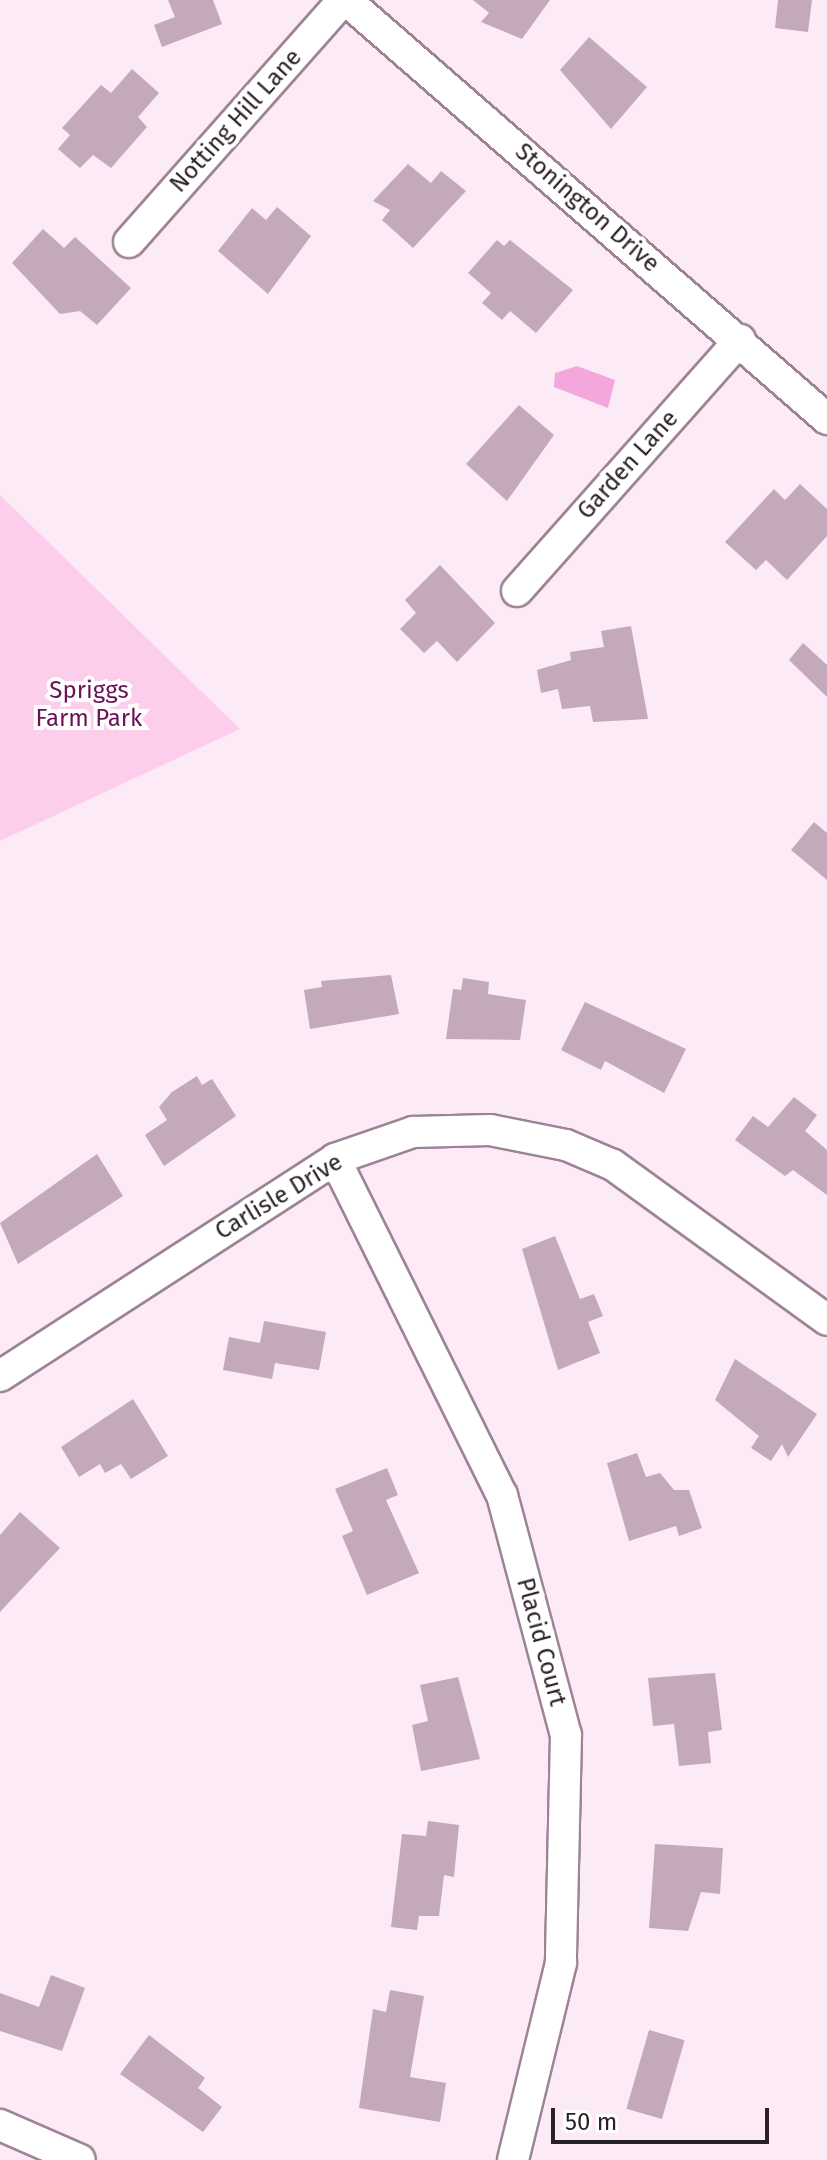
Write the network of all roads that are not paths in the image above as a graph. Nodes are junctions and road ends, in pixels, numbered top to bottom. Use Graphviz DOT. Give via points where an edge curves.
graph roads {
  1 [pos="344,0"];
  2 [pos="129,242"];
  3 [pos="740,340"];
  4 [pos="827,419"];
  5 [pos="517,591"];
  6 [pos="335,1159"];
  7 [pos="827,1320"];
  8 [pos="0,1376"];
  9 [pos="0,2125"];
  10 [pos="80,2160"];
  11 [pos="513,2160"];
  1 -- 2 [label="street, Notting Hill Lane"];
  1 -- 3 [label="street, Stonington Drive"];
  3 -- 4 [label="street, Stonington Drive"];
  3 -- 5 [label="street, Garden Lane"];
  6 -- 7 [label="street, Carlisle Drive" via="413,1132 490,1130 566,1145 673,1202"];
  6 -- 8 [label="street, Carlisle Drive"];
  6 -- 11 [label="street, Placid Court" via="502,1495 566,1735 561,1963"];
  9 -- 10 [label="street"];
}
